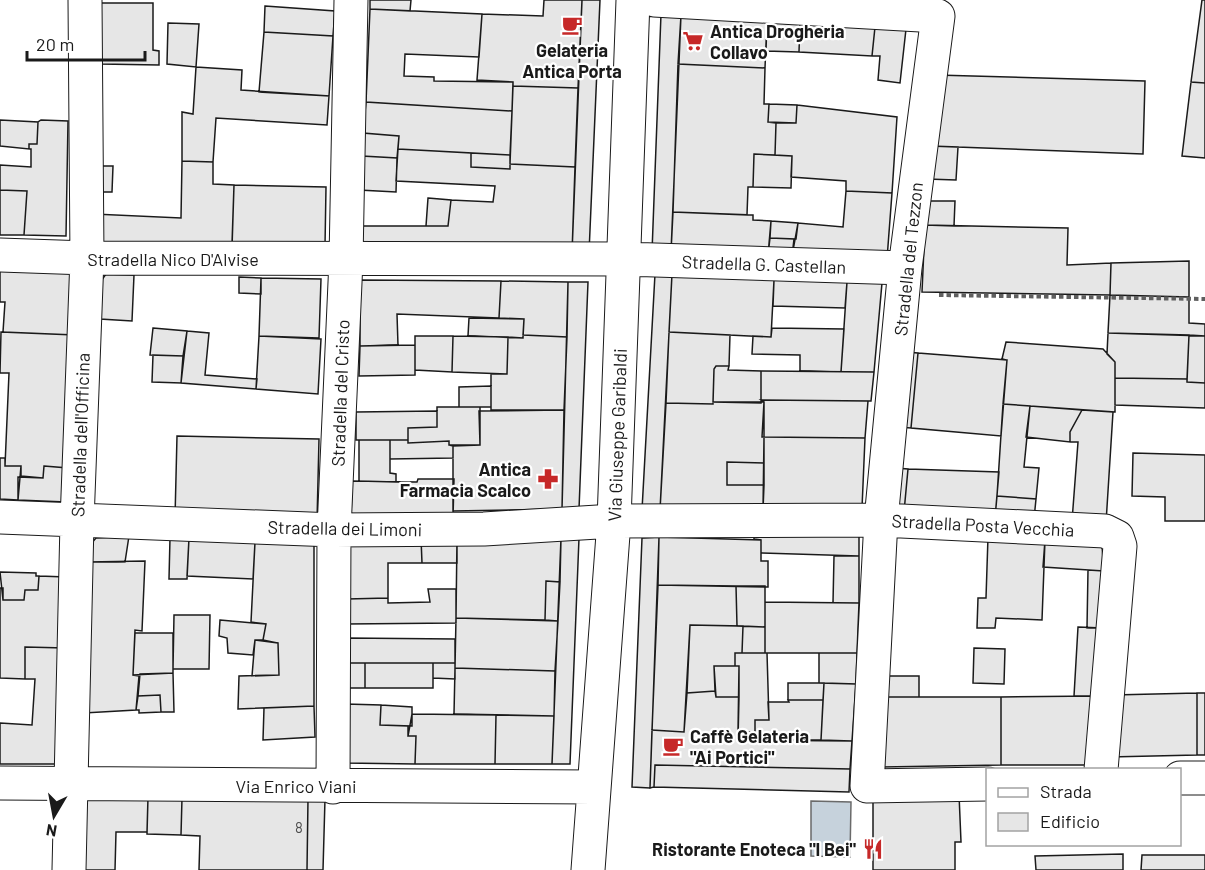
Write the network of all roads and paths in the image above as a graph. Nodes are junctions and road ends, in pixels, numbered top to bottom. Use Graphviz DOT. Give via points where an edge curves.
graph roads {
  1 [pos="85,0"];
  2 [pos="351,0"];
  3 [pos="633,0"];
  4 [pos="654,0"];
  5 [pos="0,255"];
  6 [pos="87,258"];
  7 [pos="624,259"];
  8 [pos="346,260"];
  9 [pos="905,281"];
  10 [pos="1205,299"];
  11 [pos="0,517"];
  12 [pos="881,520"];
  13 [pos="614,521"];
  14 [pos="77,522"];
  15 [pos="334,530"];
  16 [pos="1101,768"];
  17 [pos="1181,778"];
  18 [pos="1205,778"];
  19 [pos="0,783"];
  20 [pos="71,784"];
  21 [pos="986,784"];
  22 [pos="333,787"];
  23 [pos="593,787"];
  24 [pos="69,870"];
  25 [pos="588,870"];
  1 -- 6 [label="street, Stradella dell'Officina"];
  2 -- 8 [label="street, Stradella del Cristo"];
  3 -- 7 [label="street, Via Giuseppe Garibaldi"];
  4 -- 9 [label="street, Stradella del Tezzon" via="938,16"];
  5 -- 6 [label="street, Stradella Nico D'Alvise"];
  6 -- 8 [label="street, Stradella Nico D'Alvise"];
  6 -- 14 [label="street, Stradella dell'Officina"];
  7 -- 8 [label="street, Stradella Nico D'Alvise"];
  7 -- 9 [label="street, Stradella G. Castellan"];
  7 -- 13 [label="street, Via Giuseppe Garibaldi"];
  8 -- 15 [label="street, Stradella del Cristo"];
  9 -- 10 [label="path"];
  9 -- 12 [label="street, Stradella del Tezzon"];
  11 -- 14 [label="street, Stradella dei Limoni"];
  12 -- 13 [label="street, Stradella Posta Vecchia"];
  12 -- 16 [label="street, Stradella Posta Vecchia" via="1105,531 1117,537 1120,546"];
  12 -- 21 [label="street, Stradella del Tezzon" via="867,786"];
  13 -- 15 [label="street, Stradella dei Limoni" via="484,529"];
  13 -- 23 [label="street, Via Giuseppe Garibaldi"];
  14 -- 15 [label="street, Stradella dei Limoni"];
  14 -- 20 [label="street, Stradella dell'Officina"];
  15 -- 22 [label="street, Stradella del Cristo"];
  17 -- 18 [label="street"];
  19 -- 20 [label="street, Via Enrico Viani"];
  20 -- 22 [label="street, Via Enrico Viani"];
  20 -- 24 [label="street, Stradella dell'Officina"];
  22 -- 23 [label="street, Via Enrico Viani"];
  23 -- 25 [label="street, Via Giuseppe Garibaldi"];
}
